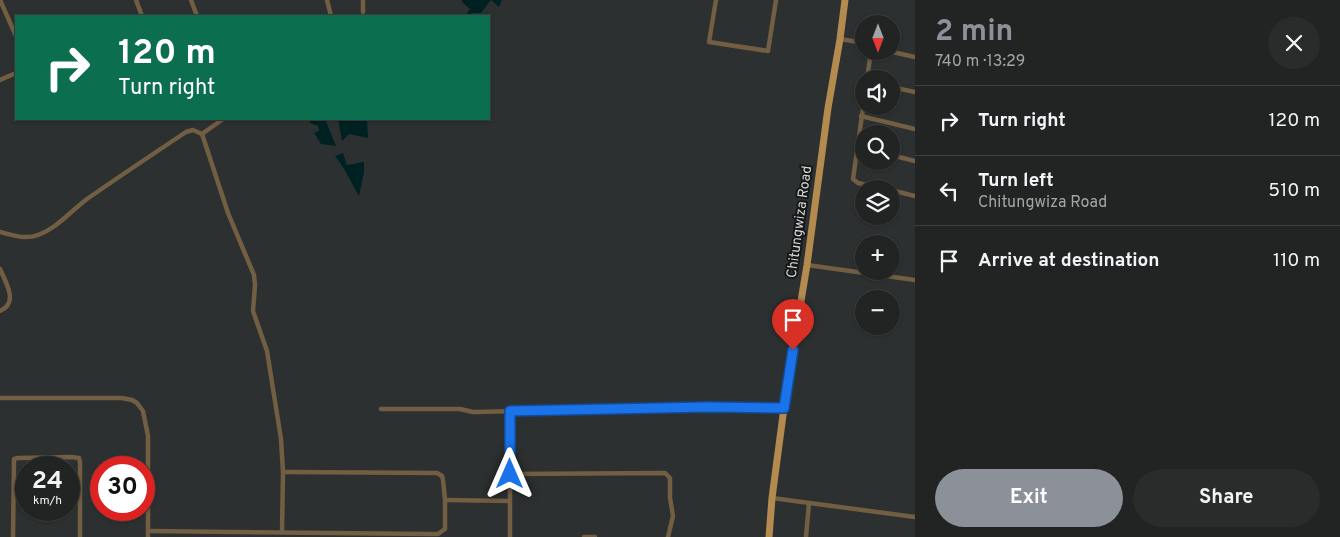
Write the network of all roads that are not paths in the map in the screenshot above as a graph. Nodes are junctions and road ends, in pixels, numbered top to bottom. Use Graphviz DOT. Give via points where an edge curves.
graph roads {
  1 [pos="0,0"];
  2 [pos="136,0"];
  3 [pos="191,0"];
  4 [pos="327,0"];
  5 [pos="364,0"];
  6 [pos="716,0"];
  7 [pos="776,0"];
  8 [pos="845,0"];
  9 [pos="363,12"];
  10 [pos="142,15"];
  11 [pos="197,15"];
  12 [pos="332,15"];
  13 [pos="15,34"];
  14 [pos="840,40"];
  15 [pos="855,42"];
  16 [pos="900,54"];
  17 [pos="915,57"];
  18 [pos="15,73"];
  19 [pos="0,80"];
  20 [pos="900,89"];
  21 [pos="915,92"];
  22 [pos="861,116"];
  23 [pos="222,120"];
  24 [pos="860,125"];
  25 [pos="915,129"];
  26 [pos="202,134"];
  27 [pos="900,157"];
  28 [pos="855,160"];
  29 [pos="915,161"];
  30 [pos="855,180"];
  31 [pos="900,192"];
  32 [pos="915,196"];
  33 [pos="0,232"];
  34 [pos="807,265"];
  35 [pos="0,270"];
  36 [pos="915,280"];
  37 [pos="0,311"];
  38 [pos="0,398"];
  39 [pos="381,408"];
  40 [pos="784,408"];
  41 [pos="510,411"];
  42 [pos="283,472"];
  43 [pos="510,474"];
  44 [pos="772,498"];
  45 [pos="445,500"];
  46 [pos="510,501"];
  47 [pos="809,503"];
  48 [pos="915,517"];
  49 [pos="148,531"];
  50 [pos="282,532"];
  51 [pos="13,537"];
  52 [pos="80,537"];
  53 [pos="148,537"];
  54 [pos="510,537"];
  55 [pos="584,537"];
  56 [pos="595,537"];
  57 [pos="668,537"];
  58 [pos="769,537"];
  59 [pos="806,537"];
  1 -- 13 [label="street"];
  2 -- 10 [label="street"];
  3 -- 11 [label="street"];
  4 -- 12 [label="street"];
  5 -- 9 [label="street"];
  6 -- 7 [label="street" via="709,42 768,51"];
  8 -- 14 [label="main road, Chitungwiza Road"];
  14 -- 15 [label="street"];
  14 -- 34 [label="main road, Chitungwiza Road"];
  16 -- 17 [label="street"];
  18 -- 19 [label="street"];
  20 -- 21 [label="street"];
  22 -- 24 [label="street"];
  22 -- 25 [label="street"];
  23 -- 26 [label="street"];
  26 -- 33 [label="street" via="193,130 186,132 86,200 55,226 36,236"];
  26 -- 42 [label="street" via="228,214 254,275 253,311 267,351"];
  27 -- 29 [label="street"];
  28 -- 30 [label="street"];
  31 -- 32 [label="street"];
  34 -- 36 [label="street"];
  34 -- 40 [label="main road, Chitungwiza Road"];
  35 -- 37 [label="street" via="10,293 10,303"];
  38 -- 49 [label="street" via="122,398 138,403 148,436"];
  39 -- 41 [label="street"];
  40 -- 41 [label="street"];
  40 -- 44 [label="main road, Chitungwiza Road"];
  41 -- 43 [label="street"];
  42 -- 45 [label="street" via="437,473 442,476"];
  42 -- 50 [label="street"];
  43 -- 46 [label="street"];
  43 -- 57 [label="street" via="665,473 670,478 673,516"];
  44 -- 47 [label="street"];
  44 -- 58 [label="main road, Chitungwiza Road"];
  45 -- 46 [label="street"];
  45 -- 50 [label="street" via="446,527 438,534"];
  46 -- 54 [label="street"];
  47 -- 48 [label="street"];
  47 -- 59 [label="street"];
  49 -- 50 [label="street"];
  49 -- 53 [label="street"];
  51 -- 52 [label="street" via="14,459 72,457 79,458 80,462"];
  55 -- 56 [label="street"];
}
